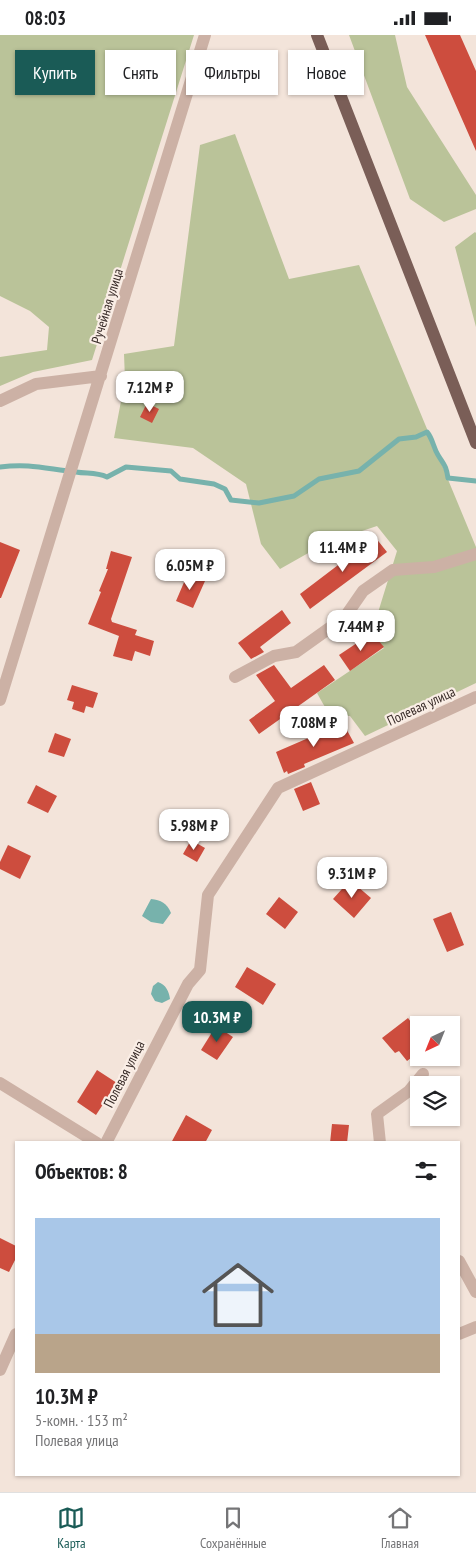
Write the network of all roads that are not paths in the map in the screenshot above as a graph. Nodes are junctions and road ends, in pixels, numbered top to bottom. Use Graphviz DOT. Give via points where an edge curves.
graph roads {
  1 [pos="205,35"];
  2 [pos="317,35"];
  3 [pos="101,376"];
  4 [pos="0,401"];
  5 [pos="476,443"];
  6 [pos="476,554"];
  7 [pos="235,677"];
  8 [pos="476,697"];
  9 [pos="0,700"];
  10 [pos="423,1074"];
  11 [pos="0,1083"];
  12 [pos="94,1141"];
  13 [pos="107,1141"];
  14 [pos="380,1141"];
  15 [pos="460,1263"];
  16 [pos="476,1292"];
  17 [pos="476,1327"];
  18 [pos="460,1334"];
  19 [pos="15,1337"];
  20 [pos="0,1370"];
  1 -- 3 [label="street, Ручейная улица"];
  2 -- 5 [label="main road"];
  3 -- 4 [label="street" via="36,384"];
  3 -- 9 [label="street, Ручейная улица"];
  6 -- 7 [label="street" via="434,567 393,570 363,591 345,617 296,652 274,656"];
  8 -- 13 [label="street, Полевая улица" via="278,789 208,895 200,970 188,984"];
  10 -- 14 [label="street" via="409,1091 377,1114"];
  11 -- 12 [label="street"];
  15 -- 16 [label="street"];
  17 -- 18 [label="street"];
  19 -- 20 [label="street"];
}
